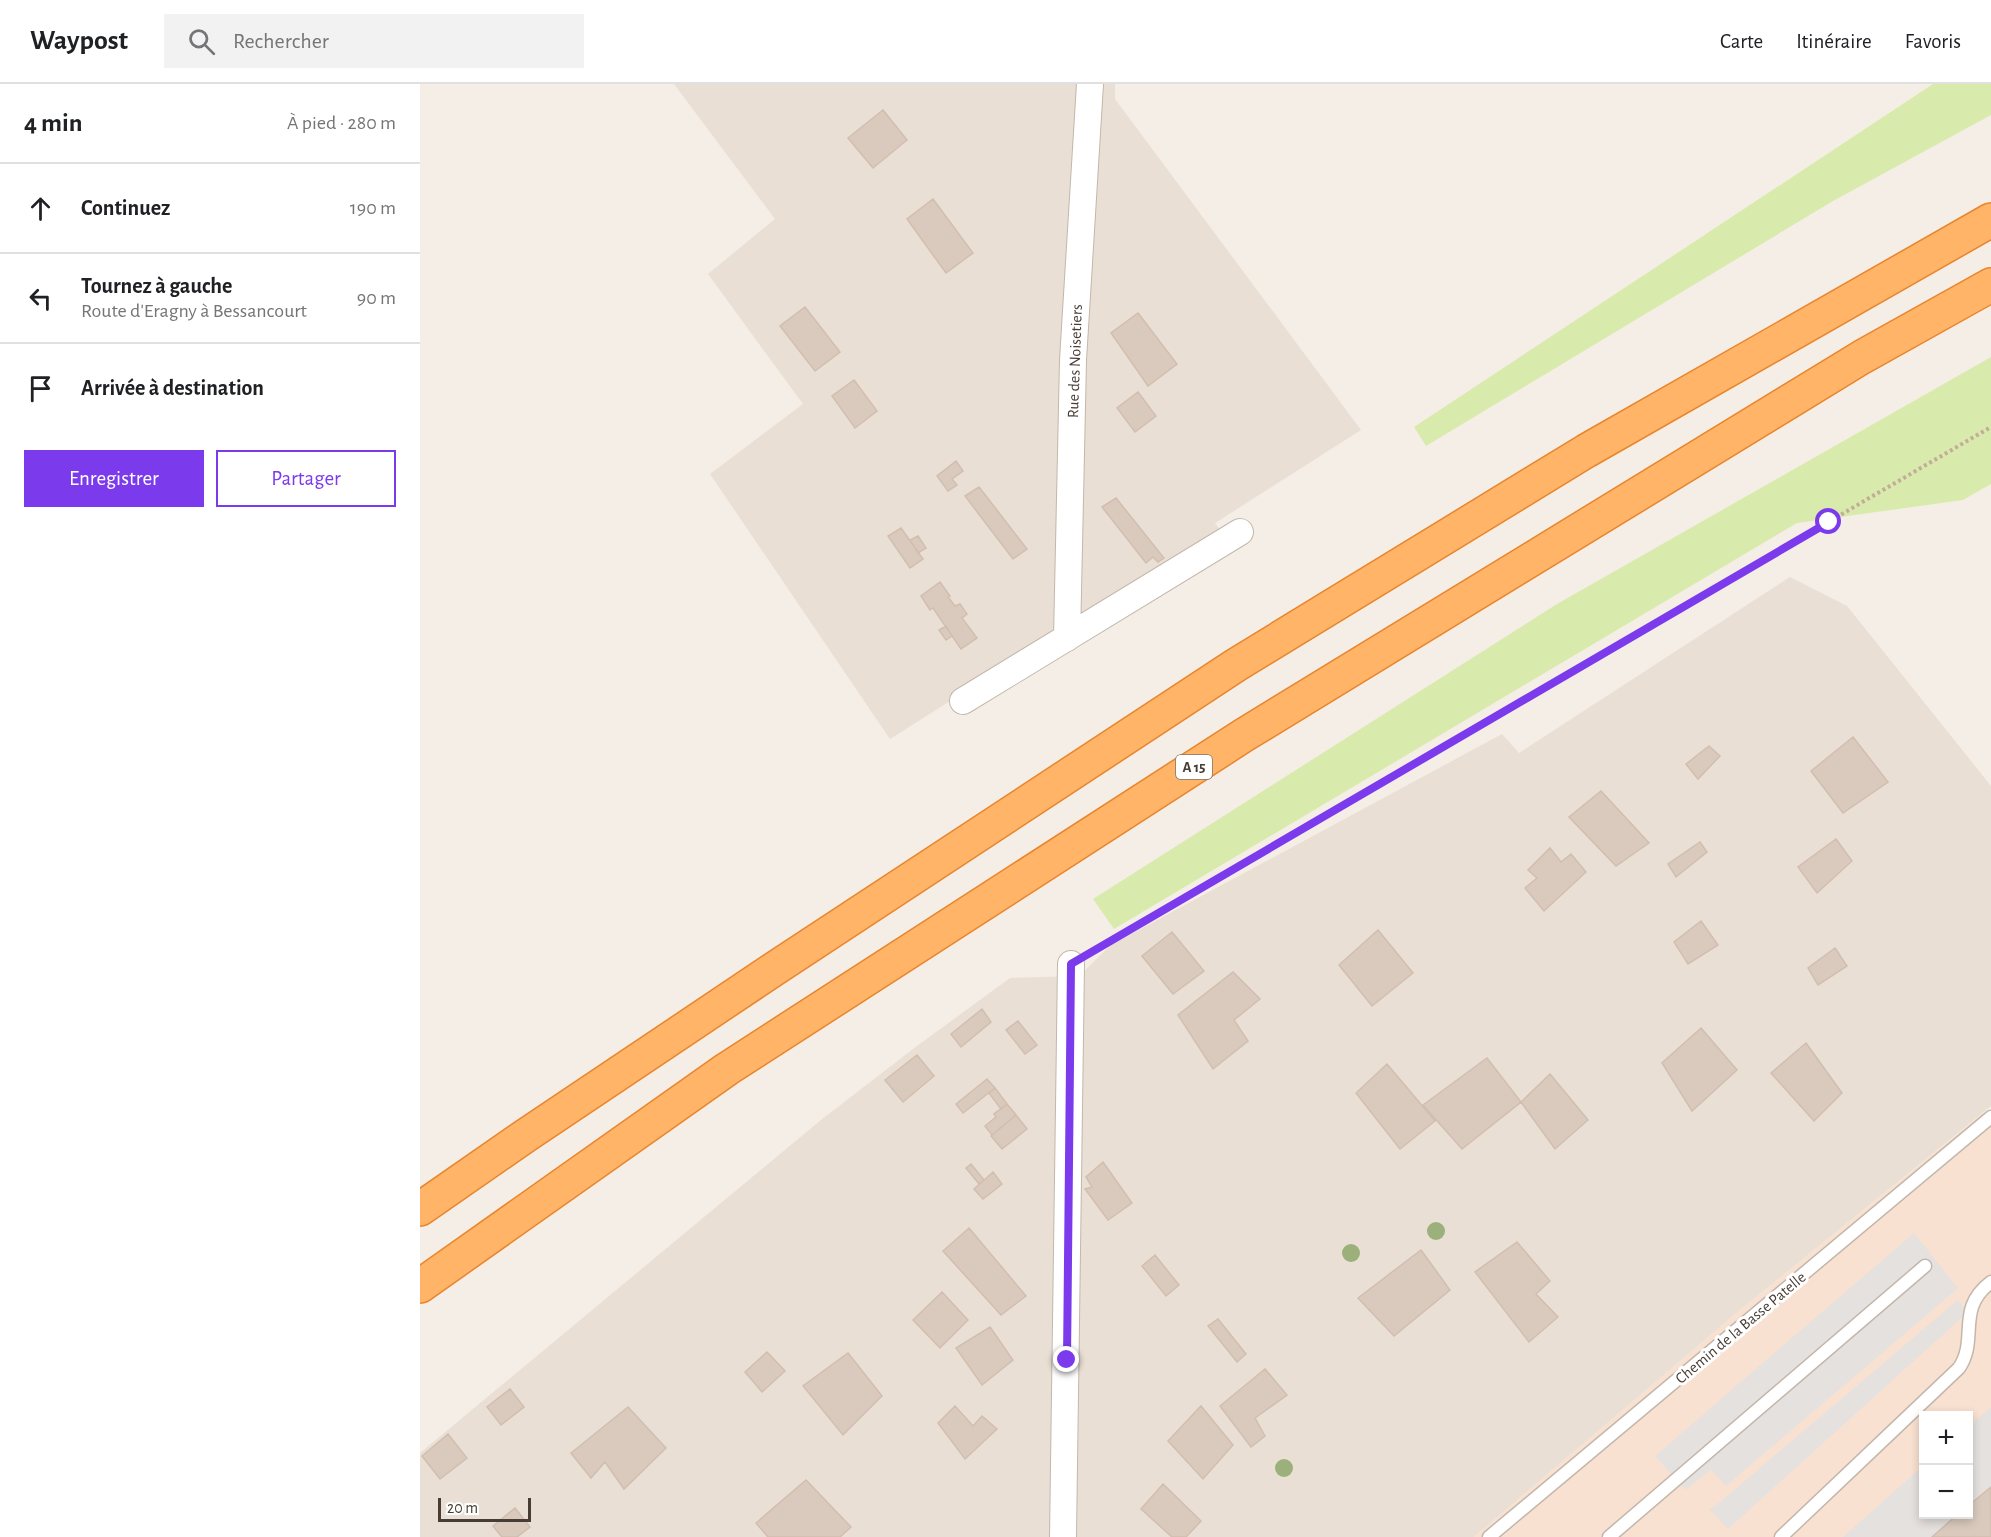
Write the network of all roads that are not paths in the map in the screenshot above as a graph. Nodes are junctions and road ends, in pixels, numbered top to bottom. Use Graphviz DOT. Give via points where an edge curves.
graph roads {
  1 [pos="1090,84"];
  2 [pos="1991,219"];
  3 [pos="1991,285"];
  4 [pos="1240,532"];
  5 [pos="1067,638"];
  6 [pos="963,701"];
  7 [pos="1071,964"];
  8 [pos="1991,1118"];
  9 [pos="420,1209"];
  10 [pos="1925,1266"];
  11 [pos="1991,1282"];
  12 [pos="420,1286"];
  13 [pos="1064,1537"];
  14 [pos="1490,1537"];
  15 [pos="1609,1537"];
  16 [pos="1781,1537"];
  1 -- 5 [label="street, Rue des Noisetiers" via="1072,360"];
  2 -- 9 [label="highway" via="1586,451 1236,665 764,975"];
  3 -- 12 [label="highway, A 15" via="1862,357 1244,735 727,1069"];
  4 -- 5 [label="street"];
  5 -- 6 [label="street"];
  7 -- 13 [label="street"];
  8 -- 14 [label="lane, Chemin de la Basse Patelle"];
  10 -- 15 [label="lane"];
  11 -- 16 [label="lane" via="1975,1299 1968,1314 1965,1359 1959,1368"];
}
